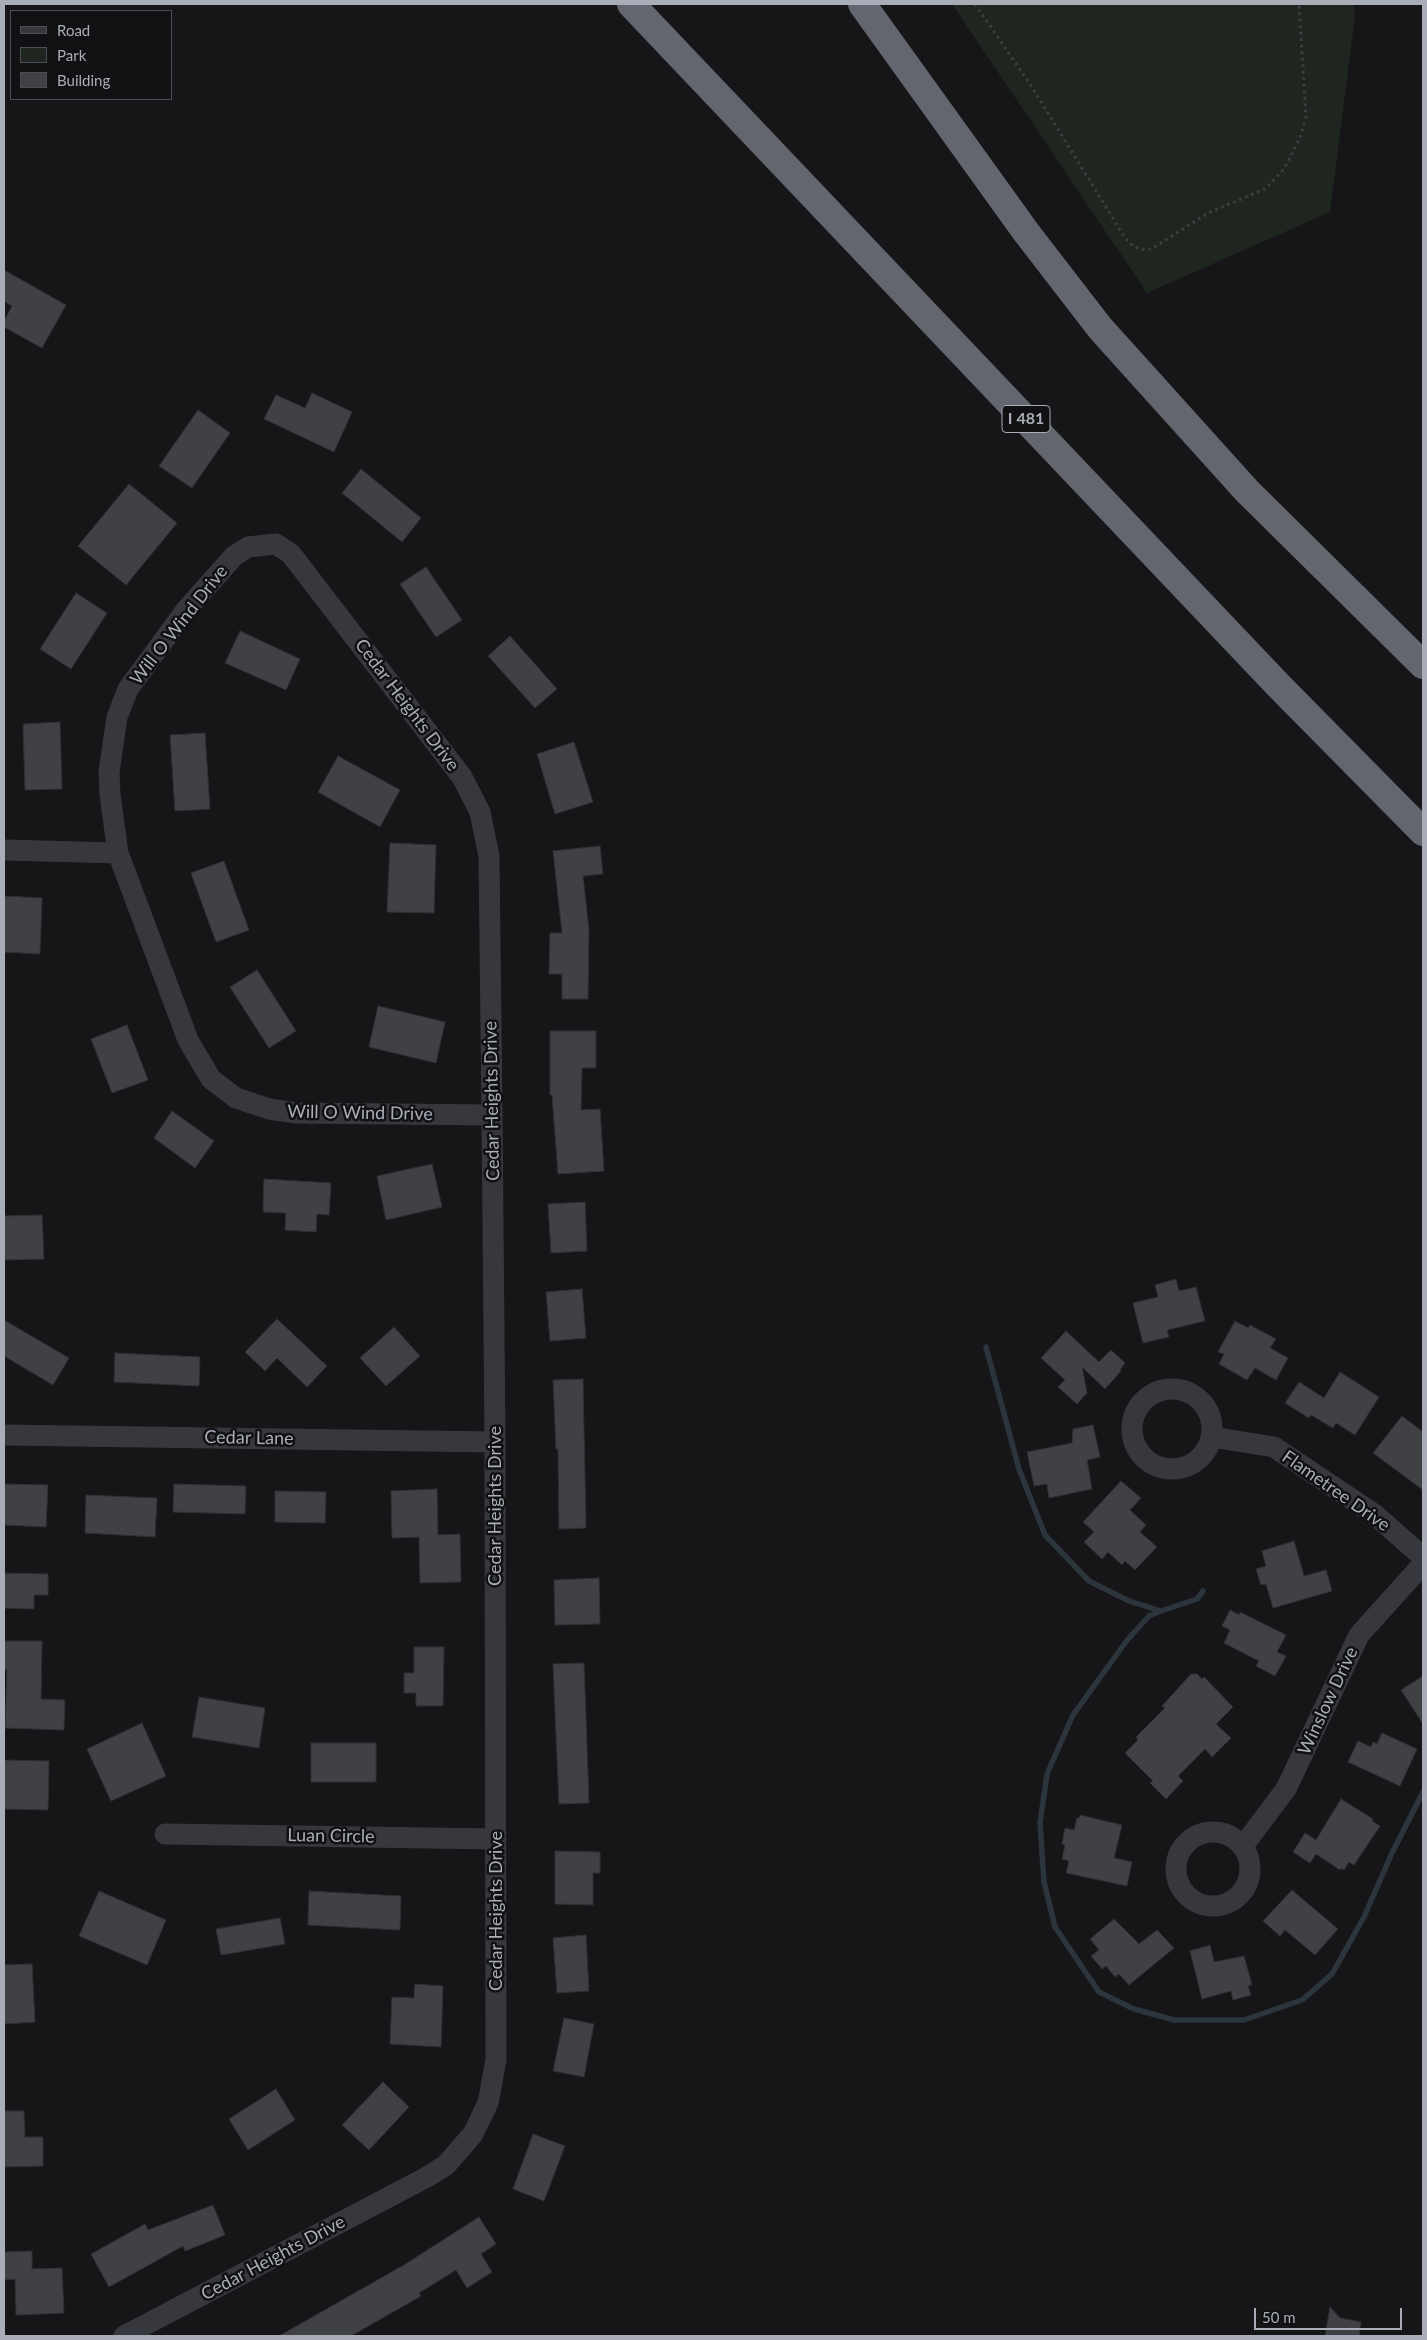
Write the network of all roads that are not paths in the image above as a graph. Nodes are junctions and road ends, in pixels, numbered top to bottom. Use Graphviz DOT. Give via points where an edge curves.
graph roads {
  1 [pos="632,4"];
  2 [pos="862,4"];
  3 [pos="271,544"];
  4 [pos="1423,665"];
  5 [pos="1423,832"];
  6 [pos="4,850"];
  7 [pos="118,853"];
  8 [pos="492,1115"];
  9 [pos="4,1435"];
  10 [pos="1212,1437"];
  11 [pos="495,1442"];
  12 [pos="1423,1557"];
  13 [pos="1423,1564"];
  14 [pos="165,1834"];
  15 [pos="496,1839"];
  16 [pos="1243,1846"];
  17 [pos="124,2336"];
  1 -- 5 [label="highway, I 481" via="1278,685"];
  2 -- 4 [label="highway" via="1020,224 1100,328 1247,492"];
  3 -- 7 [label="street, Will O Wind Drive" via="248,547 234,556 186,610 128,689 117,717 109,772"];
  3 -- 8 [label="street, Cedar Heights Drive" via="291,554 462,778 480,812 489,856"];
  6 -- 7 [label="street"];
  7 -- 8 [label="street, Will O Wind Drive" via="188,1040 212,1079 236,1098 296,1114"];
  8 -- 11 [label="street, Cedar Heights Drive"];
  9 -- 11 [label="street, Cedar Lane"];
  10 -- 12 [label="street, Flametree Drive" via="1274,1447 1374,1514"];
  11 -- 15 [label="street, Cedar Heights Drive"];
  13 -- 16 [label="street, Winslow Drive" via="1359,1635 1286,1790"];
  14 -- 15 [label="street, Luan Circle"];
  15 -- 17 [label="street, Cedar Heights Drive" via="496,2060 488,2103 473,2134 446,2165 427,2177"];
}
